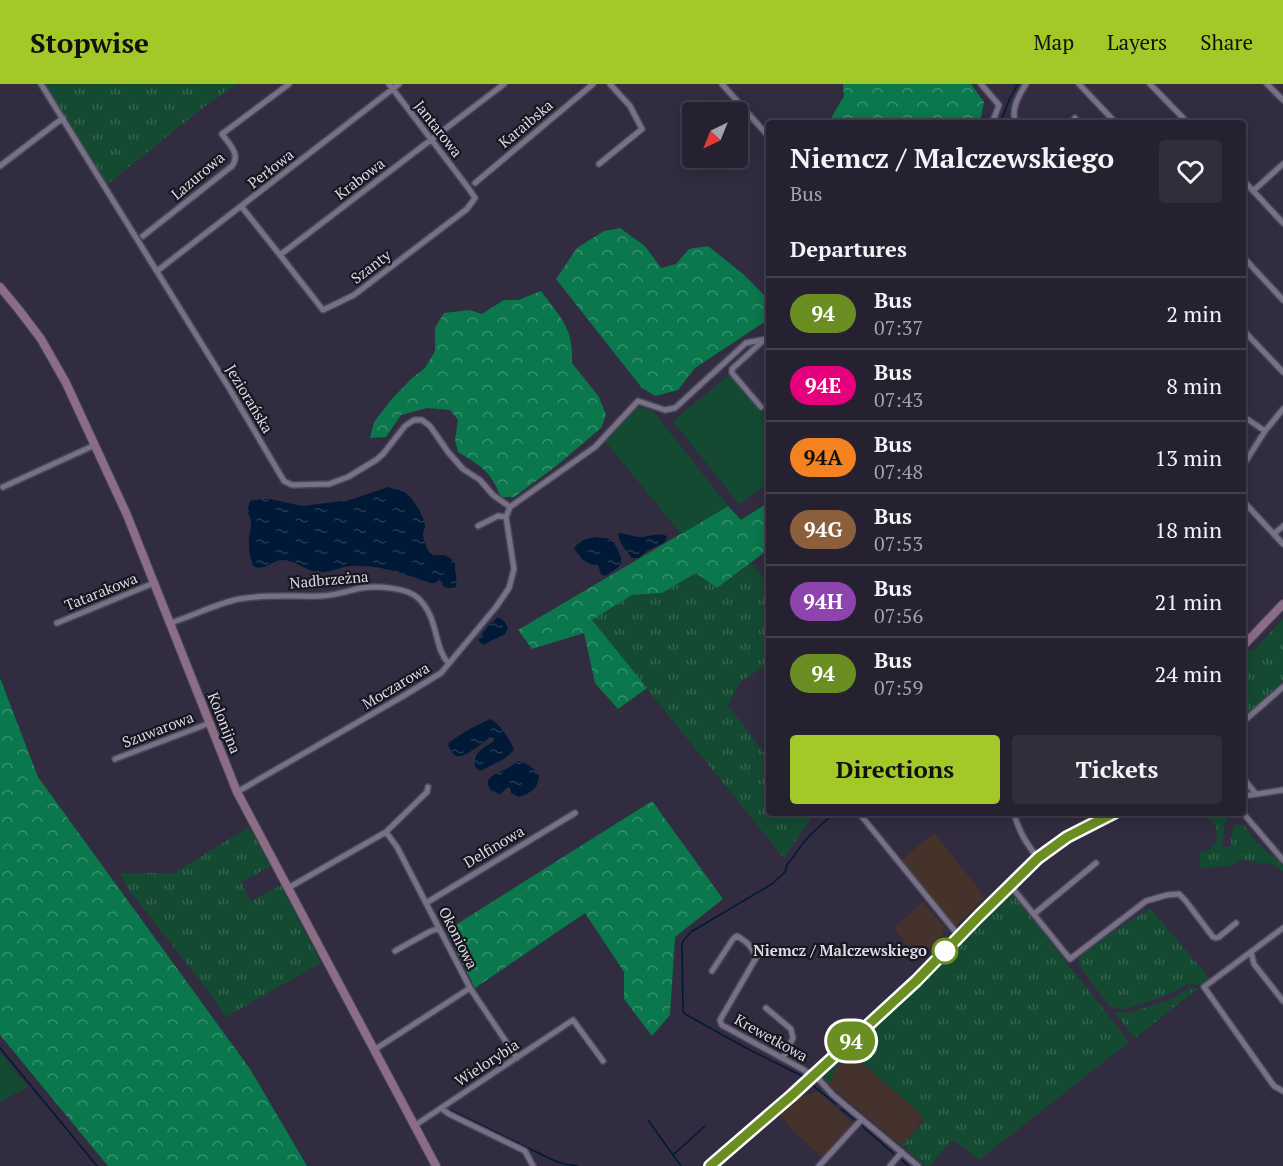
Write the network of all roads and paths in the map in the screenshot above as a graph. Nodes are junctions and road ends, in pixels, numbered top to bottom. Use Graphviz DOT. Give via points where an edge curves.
graph roads {
  1 [pos="41,84"];
  2 [pos="289,84"];
  3 [pos="399,84"];
  4 [pos="504,84"];
  5 [pos="593,84"];
  6 [pos="610,84"];
  7 [pos="722,84"];
  8 [pos="981,84"];
  9 [pos="1026,84"];
  10 [pos="1079,84"];
  11 [pos="1150,84"];
  12 [pos="1267,84"];
  13 [pos="390,87"];
  14 [pos="1283,100"];
  15 [pos="63,118"];
  16 [pos="993,120"];
  17 [pos="1014,120"];
  18 [pos="1113,120"];
  19 [pos="1185,120"];
  20 [pos="766,134"];
  21 [pos="430,140"];
  22 [pos="599,164"];
  23 [pos="1283,164"];
  24 [pos="0,166"];
  25 [pos="475,183"];
  26 [pos="1246,183"];
  27 [pos="469,189"];
  28 [pos="1253,191"];
  29 [pos="240,206"];
  30 [pos="1283,223"];
  31 [pos="143,236"];
  32 [pos="280,255"];
  33 [pos="1246,260"];
  34 [pos="157,271"];
  35 [pos="0,287"];
  36 [pos="1283,300"];
  37 [pos="1246,333"];
  38 [pos="766,337"];
  39 [pos="766,338"];
  40 [pos="1283,372"];
  41 [pos="761,407"];
  42 [pos="1283,409"];
  43 [pos="1246,418"];
  44 [pos="1265,431"];
  45 [pos="95,445"];
  46 [pos="1246,461"];
  47 [pos="3,487"];
  48 [pos="1246,504"];
  49 [pos="510,507"];
  50 [pos="506,517"];
  51 [pos="478,526"];
  52 [pos="1283,526"];
  53 [pos="1274,534"];
  54 [pos="1283,544"];
  55 [pos="154,583"];
  56 [pos="1283,604"];
  57 [pos="57,623"];
  58 [pos="170,623"];
  59 [pos="1246,643"];
  60 [pos="448,663"];
  61 [pos="1283,687"];
  62 [pos="1246,719"];
  63 [pos="210,723"];
  64 [pos="115,759"];
  65 [pos="1246,782"];
  66 [pos="428,787"];
  67 [pos="1283,790"];
  68 [pos="237,792"];
  69 [pos="1256,794"];
  70 [pos="1246,796"];
  71 [pos="575,813"];
  72 [pos="861,816"];
  73 [pos="1015,816"];
  74 [pos="1100,816"];
  75 [pos="1108,816"];
  76 [pos="1246,816"];
  77 [pos="1092,824"];
  78 [pos="386,832"];
  79 [pos="1038,858"];
  80 [pos="1283,860"];
  81 [pos="1096,863"];
  82 [pos="1010,885"];
  83 [pos="288,888"];
  84 [pos="426,903"];
  85 [pos="1034,914"];
  86 [pos="1236,923"];
  87 [pos="439,928"];
  88 [pos="1283,928"];
  89 [pos="959,936"];
  90 [pos="395,951"];
  91 [pos="1251,952"];
  92 [pos="712,971"];
  93 [pos="470,988"];
  94 [pos="1283,1001"];
  95 [pos="766,1008"];
  96 [pos="374,1050"];
  97 [pos="517,1058"];
  98 [pos="783,1058"];
  99 [pos="603,1061"];
  100 [pos="813,1075"];
  101 [pos="1283,1091"];
  102 [pos="441,1108"];
  103 [pos="862,1119"];
  104 [pos="414,1126"];
  105 [pos="902,1152"];
  106 [pos="435,1166"];
  107 [pos="533,1166"];
  108 [pos="710,1166"];
  109 [pos="819,1166"];
  110 [pos="890,1166"];
  111 [pos="918,1166"];
  1 -- 15 [label="street, Jeziorańska"];
  2 -- 31 [label="street, Lazurowa" via="222,134 236,153 232,166"];
  3 -- 13 [label="street, Perłowa"];
  4 -- 21 [label="street, Krabowa"];
  5 -- 25 [label="street, Karaibska"];
  6 -- 22 [label="street" via="630,105 642,129"];
  7 -- 20 [label="street"];
  8 -- 16 [label="street" via="999,105"];
  9 -- 17 [label="street" via="1014,108"];
  10 -- 18 [label="street"];
  11 -- 19 [label="street"];
  12 -- 14 [label="street"];
  13 -- 21 [label="street, Jantarowa"];
  13 -- 29 [label="street, Perłowa"];
  15 -- 24 [label="street"];
  15 -- 34 [label="street, Jeziorańska"];
  21 -- 27 [label="street, Jantarowa"];
  21 -- 32 [label="street, Krabowa"];
  23 -- 28 [label="street"];
  26 -- 28 [label="street"];
  27 -- 32 [label="street, Szanty" via="475,198 467,209 354,295 323,310"];
  28 -- 30 [label="street"];
  29 -- 32 [label="street"];
  29 -- 34 [label="street, Perłowa"];
  33 -- 36 [label="street"];
  34 -- 49 [label="street, Jeziorańska" via="284,481 292,485 328,484 348,477 383,454 405,426 422,420 463,469"];
  35 -- 45 [label="street, Kolonijna" via="54,360"];
  37 -- 40 [label="street"];
  38 -- 49 [label="street" via="746,343 675,408 665,410 638,401 595,447"];
  39 -- 41 [label="street" via="732,369"];
  42 -- 44 [label="street"];
  43 -- 44 [label="street"];
  44 -- 46 [label="street"];
  45 -- 47 [label="street"];
  45 -- 55 [label="street, Kolonijna"];
  48 -- 53 [label="street"];
  49 -- 50 [label="street"];
  50 -- 51 [label="street" via="498,516"];
  50 -- 60 [label="street, Moczarowa" via="514,569 509,588"];
  52 -- 53 [label="street"];
  53 -- 54 [label="street"];
  55 -- 57 [label="street, Tatarakowa"];
  55 -- 58 [label="street, Kolonijna"];
  56 -- 59 [label="street"];
  58 -- 60 [label="street, Nadbrzeżna" via="239,599 325,596 389,587 417,597 428,610 442,656"];
  58 -- 63 [label="street, Kolonijna"];
  60 -- 68 [label="street, Moczarowa" via="429,681"];
  61 -- 62 [label="street"];
  63 -- 64 [label="street, Szuwarowa"];
  63 -- 68 [label="street, Kolonijna"];
  65 -- 69 [label="street"];
  66 -- 78 [label="street"];
  67 -- 69 [label="street"];
  68 -- 83 [label="street, Kolonijna"];
  69 -- 70 [label="street"];
  71 -- 84 [label="street, Delfinowa"];
  72 -- 89 [label="street"];
  73 -- 79 [label="street" via="1021,834"];
  74 -- 77 [label="street"];
  75 -- 77 [label="street"];
  76 -- 80 [label="street"];
  77 -- 79 [label="street"];
  78 -- 83 [label="street"];
  78 -- 84 [label="street, Okoniowa"];
  79 -- 82 [label="street"];
  81 -- 85 [label="street"];
  82 -- 85 [label="street"];
  82 -- 89 [label="street"];
  83 -- 96 [label="street, Kolonijna"];
  84 -- 87 [label="street, Okoniowa"];
  85 -- 86 [label="street" via="1071,959 1146,901 1167,895 1179,894 1213,937 1219,937"];
  87 -- 90 [label="street"];
  87 -- 93 [label="street, Okoniowa"];
  88 -- 91 [label="street"];
  89 -- 100 [label="street"];
  91 -- 94 [label="street" via="1254,964"];
  91 -- 101 [label="street" via="1204,987 1275,1086"];
  92 -- 98 [label="street, Krewetkowa" via="737,936 749,944 756,958 720,1020 722,1025"];
  93 -- 96 [label="street, Okoniowa"];
  93 -- 97 [label="street"];
  95 -- 98 [label="street" via="791,1029 793,1038"];
  96 -- 104 [label="street, Kolonijna"];
  97 -- 99 [label="street, Wielorybia" via="573,1020"];
  97 -- 102 [label="street, Wielorybia"];
  98 -- 100 [label="street, Krewetkowa"];
  100 -- 103 [label="street, Krewetkowa"];
  100 -- 108 [label="street"];
  102 -- 104 [label="street, Wielorybia"];
  102 -- 107 [label="street" via="525,1151"];
  103 -- 105 [label="street, Krewetkowa"];
  103 -- 109 [label="street"];
  104 -- 106 [label="street, Kolonijna"];
  105 -- 110 [label="street"];
  105 -- 111 [label="street, Krewetkowa"];
}
